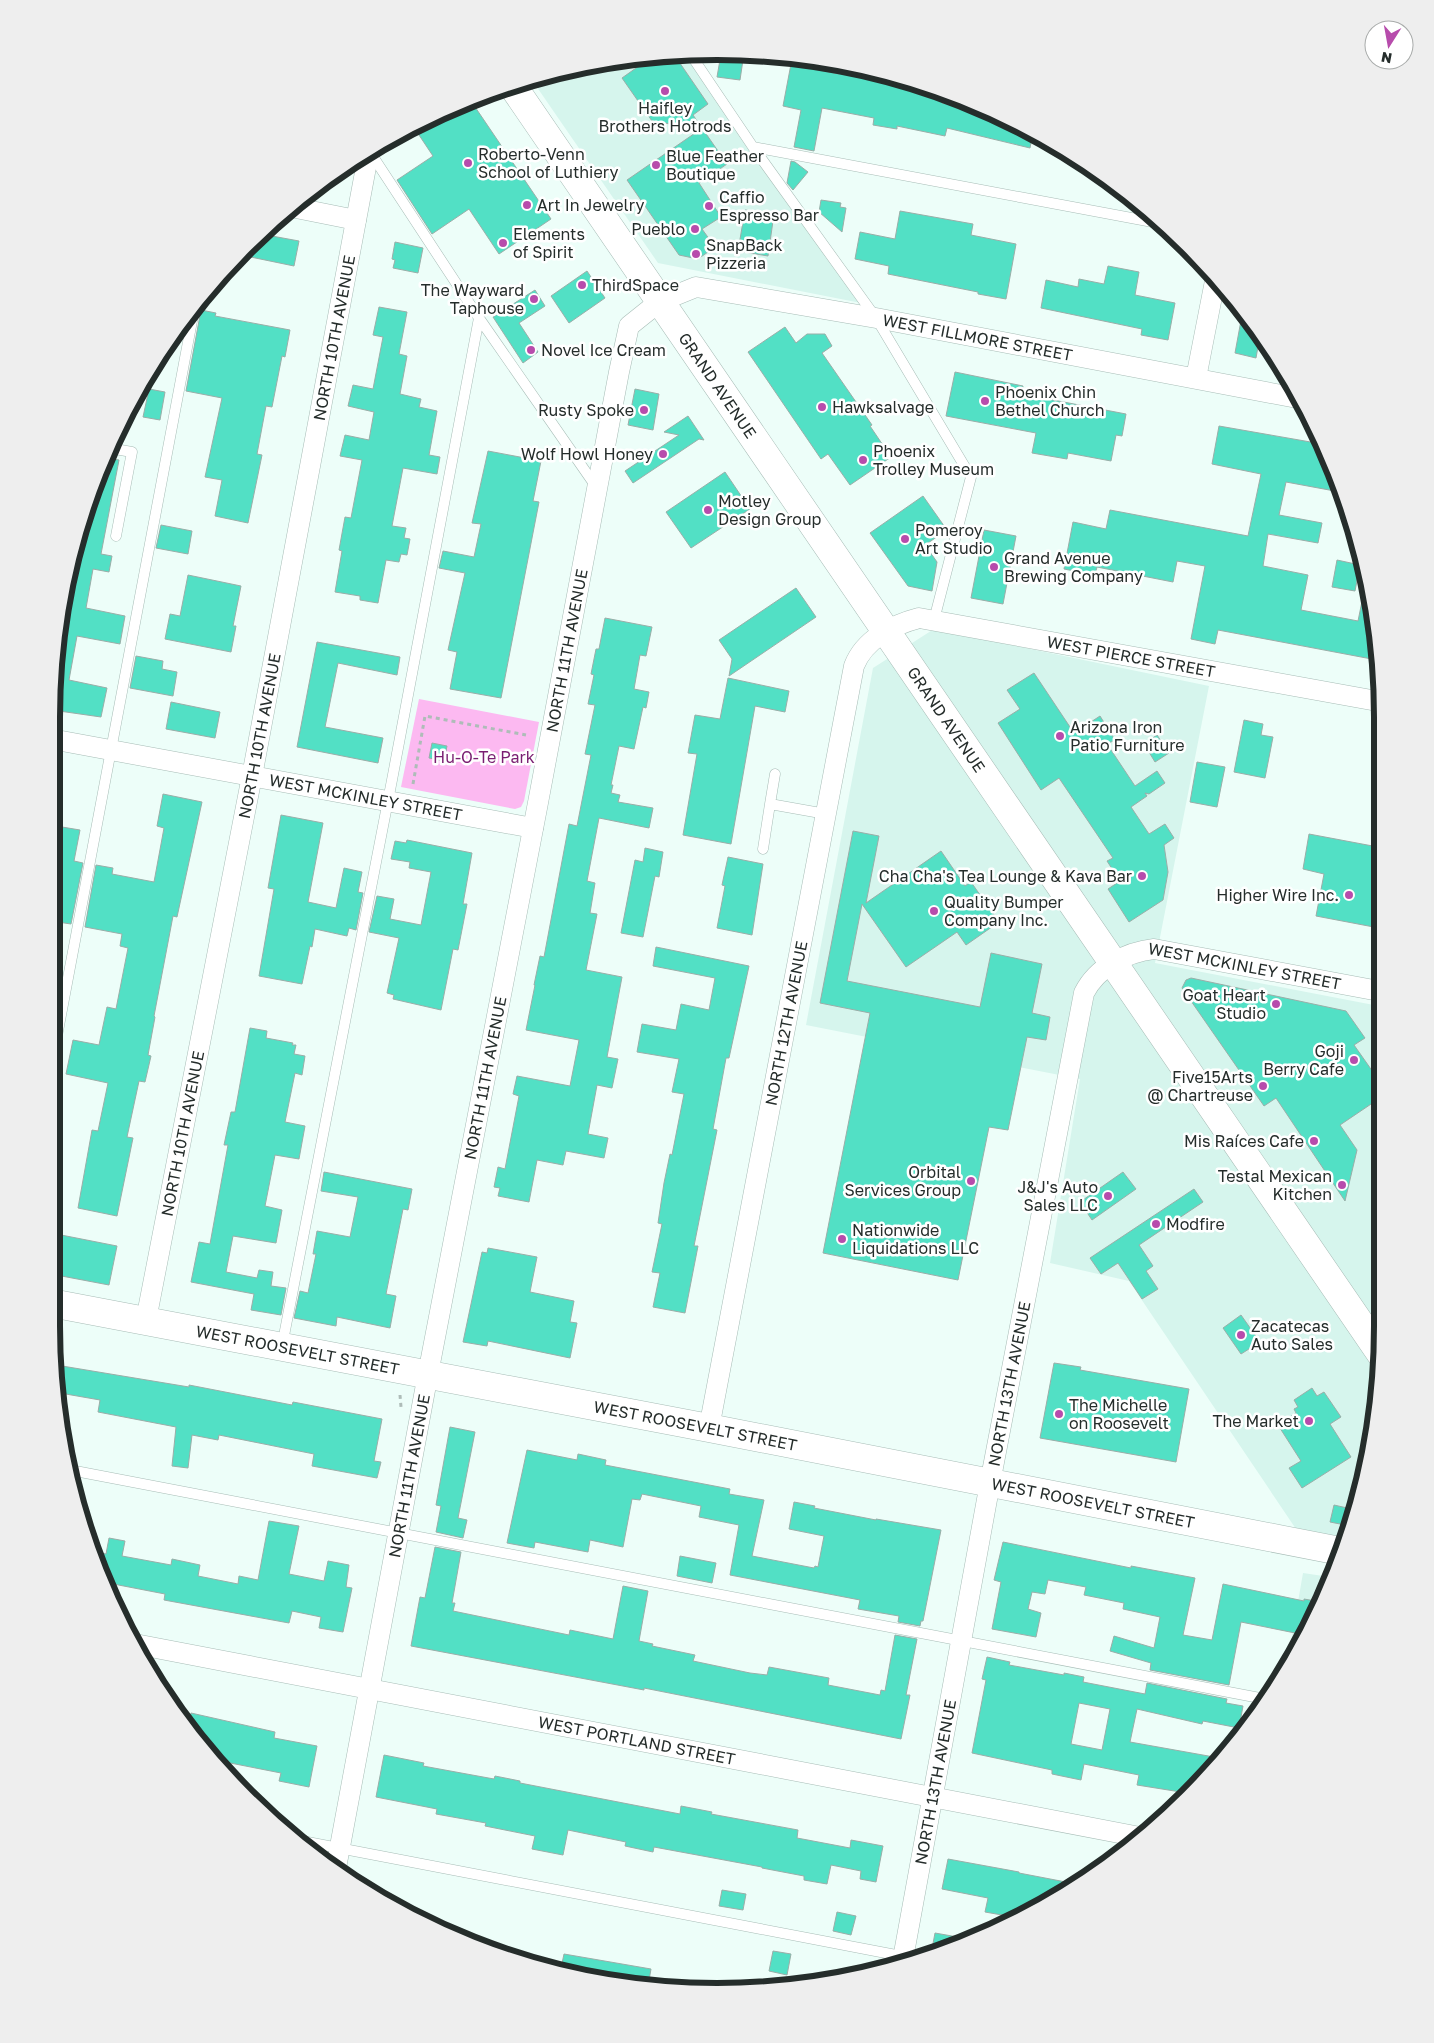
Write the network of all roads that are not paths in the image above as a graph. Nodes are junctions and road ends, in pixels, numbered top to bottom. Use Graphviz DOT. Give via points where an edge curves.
graph roads {
  1 [pos="695,61"];
  2 [pos="517,92"];
  3 [pos="753,147"];
  4 [pos="373,158"];
  5 [pos="367,162"];
  6 [pos="300,210"];
  7 [pos="356,220"];
  8 [pos="1148,221"];
  9 [pos="1214,287"];
  10 [pos="659,302"];
  11 [pos="478,318"];
  12 [pos="876,318"];
  13 [pos="192,323"];
  14 [pos="1196,378"];
  15 [pos="1290,397"];
  16 [pos="117,449"];
  17 [pos="597,489"];
  18 [pos="116,536"];
  19 [pos="934,620"];
  20 [pos="886,631"];
  21 [pos="1374,700"];
  22 [pos="60,741"];
  23 [pos="110,750"];
  24 [pos="775,774"];
  25 [pos="252,776"];
  26 [pos="387,801"];
  27 [pos="770,804"];
  28 [pos="826,814"];
  29 [pos="533,828"];
  30 [pos="763,849"];
  31 [pos="1114,963"];
  32 [pos="1374,990"];
  33 [pos="60,1019"];
  34 [pos="60,1305"];
  35 [pos="146,1320"];
  36 [pos="1374,1343"];
  37 [pos="282,1347"];
  38 [pos="428,1374"];
  39 [pos="709,1428"];
  40 [pos="77,1471"];
  41 [pos="990,1483"];
  42 [pos="399,1532"];
  43 [pos="1334,1550"];
  44 [pos="962,1641"];
  45 [pos="143,1645"];
  46 [pos="371,1688"];
  47 [pos="1258,1698"];
  48 [pos="933,1799"];
  49 [pos="1131,1835"];
  50 [pos="312,1843"];
  51 [pos="340,1848"];
  52 [pos="337,1862"];
  53 [pos="909,1954"];
  54 [pos="897,1958"];
  1 -- 3 [label="lane"];
  2 -- 10 [label="main road, GRAND AVENUE"];
  3 -- 8 [label="lane"];
  3 -- 12 [label="lane"];
  4 -- 11 [label="lane"];
  5 -- 7 [label="street, NORTH 10TH AVENUE"];
  6 -- 7 [label="street"];
  7 -- 25 [label="street, NORTH 10TH AVENUE"];
  9 -- 14 [label="street"];
  10 -- 12 [label="street, WEST FILLMORE STREET" via="696,287"];
  10 -- 17 [label="street, NORTH 11TH AVENUE" via="629,326"];
  10 -- 20 [label="main road, GRAND AVENUE"];
  11 -- 17 [label="lane"];
  11 -- 26 [label="lane"];
  12 -- 14 [label="street, WEST FILLMORE STREET"];
  12 -- 19 [label="lane" via="971,477"];
  13 -- 23 [label="lane"];
  14 -- 15 [label="street, WEST FILLMORE STREET"];
  16 -- 18 [label="lane" via="132,452"];
  17 -- 29 [label="street, NORTH 11TH AVENUE"];
  19 -- 20 [label="street, WEST PIERCE STREET" via="910,620"];
  19 -- 21 [label="street, WEST PIERCE STREET"];
  20 -- 28 [label="street, NORTH 12TH AVENUE" via="860,653 854,666"];
  20 -- 31 [label="main road, GRAND AVENUE"];
  22 -- 23 [label="street, WEST MCKINLEY STREET"];
  23 -- 25 [label="street, WEST MCKINLEY STREET"];
  23 -- 33 [label="lane"];
  24 -- 27 [label="lane"];
  25 -- 26 [label="street, WEST MCKINLEY STREET"];
  25 -- 35 [label="street, NORTH 10TH AVENUE"];
  26 -- 29 [label="street, WEST MCKINLEY STREET"];
  26 -- 37 [label="lane"];
  27 -- 28 [label="lane"];
  27 -- 30 [label="lane"];
  28 -- 39 [label="street, NORTH 12TH AVENUE"];
  29 -- 38 [label="street, NORTH 11TH AVENUE"];
  31 -- 32 [label="street, WEST MCKINLEY STREET" via="1139,951 1154,949"];
  31 -- 36 [label="main road, GRAND AVENUE"];
  31 -- 41 [label="street, NORTH 13TH AVENUE" via="1088,984 1084,993"];
  34 -- 35 [label="main road, WEST ROOSEVELT STREET"];
  35 -- 37 [label="main road, WEST ROOSEVELT STREET"];
  37 -- 38 [label="main road, WEST ROOSEVELT STREET"];
  38 -- 39 [label="main road, WEST ROOSEVELT STREET"];
  38 -- 42 [label="street, NORTH 11TH AVENUE"];
  39 -- 41 [label="main road, WEST ROOSEVELT STREET"];
  40 -- 42 [label="lane"];
  41 -- 43 [label="main road, WEST ROOSEVELT STREET"];
  41 -- 44 [label="street, NORTH 13TH AVENUE"];
  42 -- 44 [label="lane"];
  42 -- 46 [label="street, NORTH 11TH AVENUE"];
  44 -- 47 [label="lane"];
  44 -- 48 [label="street, NORTH 13TH AVENUE"];
  45 -- 46 [label="street, WEST PORTLAND STREET"];
  46 -- 48 [label="street, WEST PORTLAND STREET"];
  46 -- 51 [label="street, NORTH 11TH AVENUE"];
  48 -- 49 [label="street, WEST PORTLAND STREET"];
  48 -- 53 [label="street, NORTH 13TH AVENUE"];
  50 -- 51 [label="lane"];
  51 -- 52 [label="street, NORTH 11TH AVENUE"];
  51 -- 54 [label="lane"];
}
